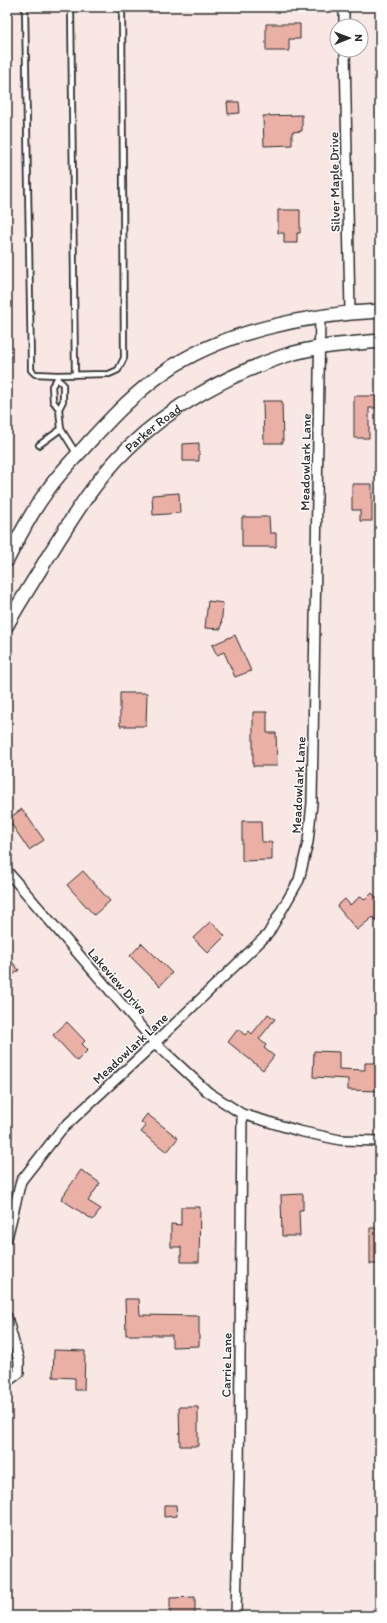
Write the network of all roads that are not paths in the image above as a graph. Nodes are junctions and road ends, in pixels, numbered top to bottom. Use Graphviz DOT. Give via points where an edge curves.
graph roads {
  1 [pos="25,7"];
  2 [pos="71,7"];
  3 [pos="122,7"];
  4 [pos="344,7"];
  5 [pos="344,18"];
  6 [pos="345,58"];
  7 [pos="380,311"];
  8 [pos="350,313"];
  9 [pos="320,316"];
  10 [pos="380,341"];
  11 [pos="320,348"];
  12 [pos="75,375"];
  13 [pos="57,377"];
  14 [pos="58,409"];
  15 [pos="61,429"];
  16 [pos="91,440"];
  17 [pos="39,445"];
  18 [pos="7,560"];
  19 [pos="7,625"];
  20 [pos="7,871"];
  21 [pos="155,1043"];
  22 [pos="242,1114"];
  23 [pos="380,1141"];
  24 [pos="7,1238"];
  25 [pos="7,1317"];
  26 [pos="7,1382"];
  27 [pos="236,1616"];
  1 -- 13 [label="lane" via="31,370 35,374"];
  2 -- 12 [label="lane"];
  3 -- 12 [label="lane" via="124,358 118,370 108,374"];
  4 -- 5 [label="street"];
  6 -- 8 [label="street, Silver Maple Drive"];
  7 -- 8 [label="main road"];
  8 -- 9 [label="main road"];
  9 -- 11 [label="street, Meadowlark Lane"];
  9 -- 16 [label="main road" via="266,328 189,357 164,372 126,402"];
  10 -- 11 [label="main road, Parker Road"];
  11 -- 19 [label="main road, Parker Road" via="285,356 240,374 198,396 148,430 128,449 78,507"];
  11 -- 21 [label="street, Meadowlark Lane" via="312,803 308,842 299,880 268,934"];
  12 -- 13 [label="lane"];
  13 -- 14 [label="lane" via="52,386 53,401"];
  13 -- 14 [label="lane" via="63,384 63,401"];
  14 -- 15 [label="lane"];
  15 -- 16 [label="lane" via="77,454"];
  15 -- 17 [label="lane"];
  16 -- 18 [label="main road" via="45,493"];
  20 -- 21 [label="street, Lakeview Drive"];
  21 -- 22 [label="street, Lakeview Drive" via="208,1092"];
  21 -- 24 [label="street, Meadowlark Lane" via="60,1130 21,1181"];
  22 -- 23 [label="street, Lakeview Drive" via="340,1140"];
  22 -- 27 [label="street, Carrie Lane"];
  25 -- 26 [label="street" via="19,1361 19,1373"];
}
